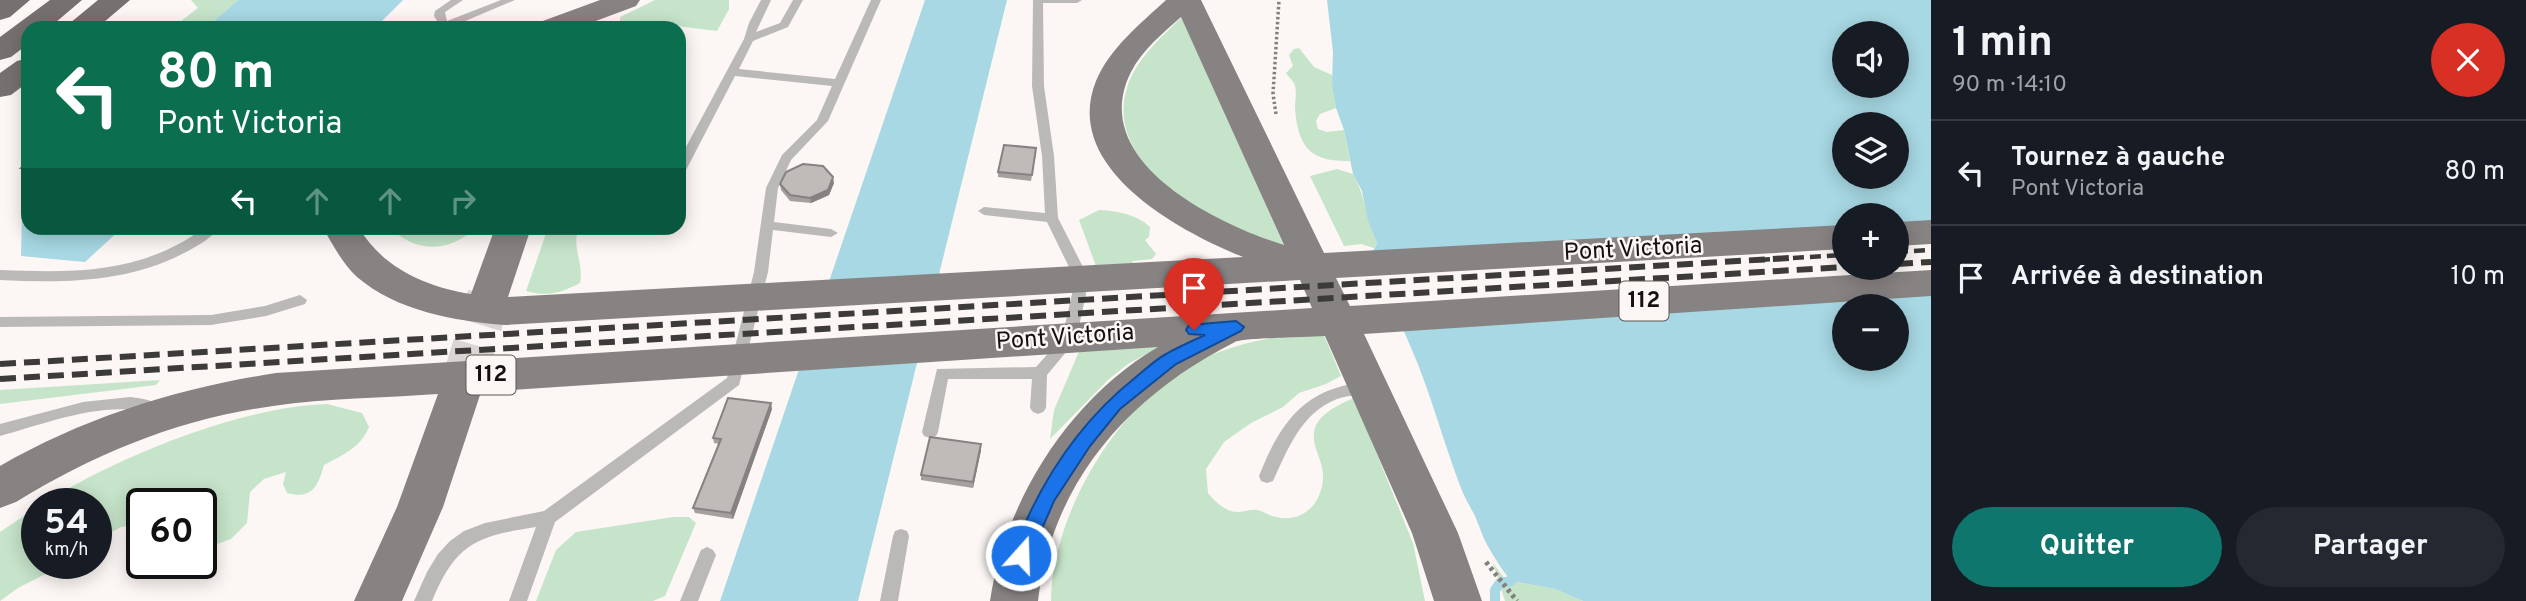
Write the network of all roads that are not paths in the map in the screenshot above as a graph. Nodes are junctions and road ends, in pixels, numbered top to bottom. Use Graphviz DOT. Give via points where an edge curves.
graph roads {
  1 [pos="16,0"];
  2 [pos="68,0"];
  3 [pos="116,0"];
  4 [pos="458,0"];
  5 [pos="626,0"];
  6 [pos="766,0"];
  7 [pos="798,0"];
  8 [pos="876,0"];
  9 [pos="1077,0"];
  10 [pos="506,1"];
  11 [pos="1038,1"];
  12 [pos="1182,2"];
  13 [pos="0,12"];
  14 [pos="573,18"];
  15 [pos="40,21"];
  16 [pos="88,21"];
  17 [pos="440,21"];
  18 [pos="456,21"];
  19 [pos="21,35"];
  20 [pos="750,39"];
  21 [pos="0,51"];
  22 [pos="21,72"];
  23 [pos="732,72"];
  24 [pos="838,83"];
  25 [pos="0,88"];
  26 [pos="686,159"];
  27 [pos="984,211"];
  28 [pos="1052,218"];
  29 [pos="767,225"];
  30 [pos="1931,232"];
  31 [pos="831,233"];
  32 [pos="1909,233"];
  33 [pos="203,235"];
  34 [pos="345,235"];
  35 [pos="511,235"];
  36 [pos="1832,238"];
  37 [pos="1301,262"];
  38 [pos="0,275"];
  39 [pos="1931,283"];
  40 [pos="489,296"];
  41 [pos="300,300"];
  42 [pos="0,323"];
  43 [pos="1236,327"];
  44 [pos="1040,373"];
  45 [pos="462,386"];
  46 [pos="1370,388"];
  47 [pos="1038,408"];
  48 [pos="160,413"];
  49 [pos="0,430"];
  50 [pos="930,432"];
  51 [pos="1267,476"];
  52 [pos="0,489"];
  53 [pos="548,518"];
  54 [pos="901,536"];
  55 [pos="707,555"];
  56 [pos="378,601"];
  57 [pos="423,601"];
  58 [pos="518,601"];
  59 [pos="689,601"];
  60 [pos="889,601"];
  61 [pos="1014,601"];
  62 [pos="1458,601"];
  1 -- 13 [label="highway"];
  2 -- 15 [label="highway"];
  3 -- 16 [label="highway"];
  4 -- 17 [label="lane" via="440,11"];
  5 -- 14 [label="main road"];
  6 -- 20 [label="lane"];
  7 -- 20 [label="lane" via="784,25"];
  8 -- 24 [label="lane"];
  9 -- 11 [label="lane"];
  10 -- 18 [label="lane"];
  11 -- 28 [label="lane" via="1038,86"];
  12 -- 37 [label="main road" via="1116,73 1107,111 1113,139 1137,177 1167,204 1213,232"];
  12 -- 46 [label="main road"];
  19 -- 21 [label="highway"];
  20 -- 23 [label="lane"];
  22 -- 25 [label="highway"];
  23 -- 24 [label="lane"];
  23 -- 26 [label="lane"];
  24 -- 29 [label="lane" via="822,121 786,158 772,188"];
  27 -- 28 [label="lane"];
  28 -- 44 [label="lane" via="1073,260 1079,295 1069,340"];
  29 -- 31 [label="lane"];
  29 -- 53 [label="lane" via="761,272 734,381"];
  30 -- 32 [label="main road"];
  33 -- 38 [label="lane" via="164,257 120,271 70,277"];
  34 -- 37 [label="main road, Pont Victoria / 112" via="358,256 408,290 448,305 505,311"];
  35 -- 40 [label="main road"];
  36 -- 37 [label="main road, Pont Victoria / 112"];
  39 -- 43 [label="main road, Pont Victoria / 112"];
  41 -- 42 [label="lane" via="211,320"];
  43 -- 48 [label="main road, Pont Victoria / 112" via="325,385 228,396"];
  43 -- 61 [label="main road" via="1160,366 1114,405 1070,458 1026,541 1017,568"];
  44 -- 47 [label="lane"];
  44 -- 50 [label="lane" via="943,373"];
  45 -- 56 [label="main road, 112" via="420,507"];
  46 -- 51 [label="lane" via="1344,390 1318,400 1282,439"];
  46 -- 62 [label="main road" via="1435,533"];
  48 -- 49 [label="lane" via="154,406 133,402 65,412"];
  48 -- 52 [label="main road, 112" via="86,442"];
  53 -- 57 [label="lane" via="493,527 463,539 432,577"];
  53 -- 58 [label="lane"];
  54 -- 60 [label="lane"];
  55 -- 59 [label="lane"];
}
